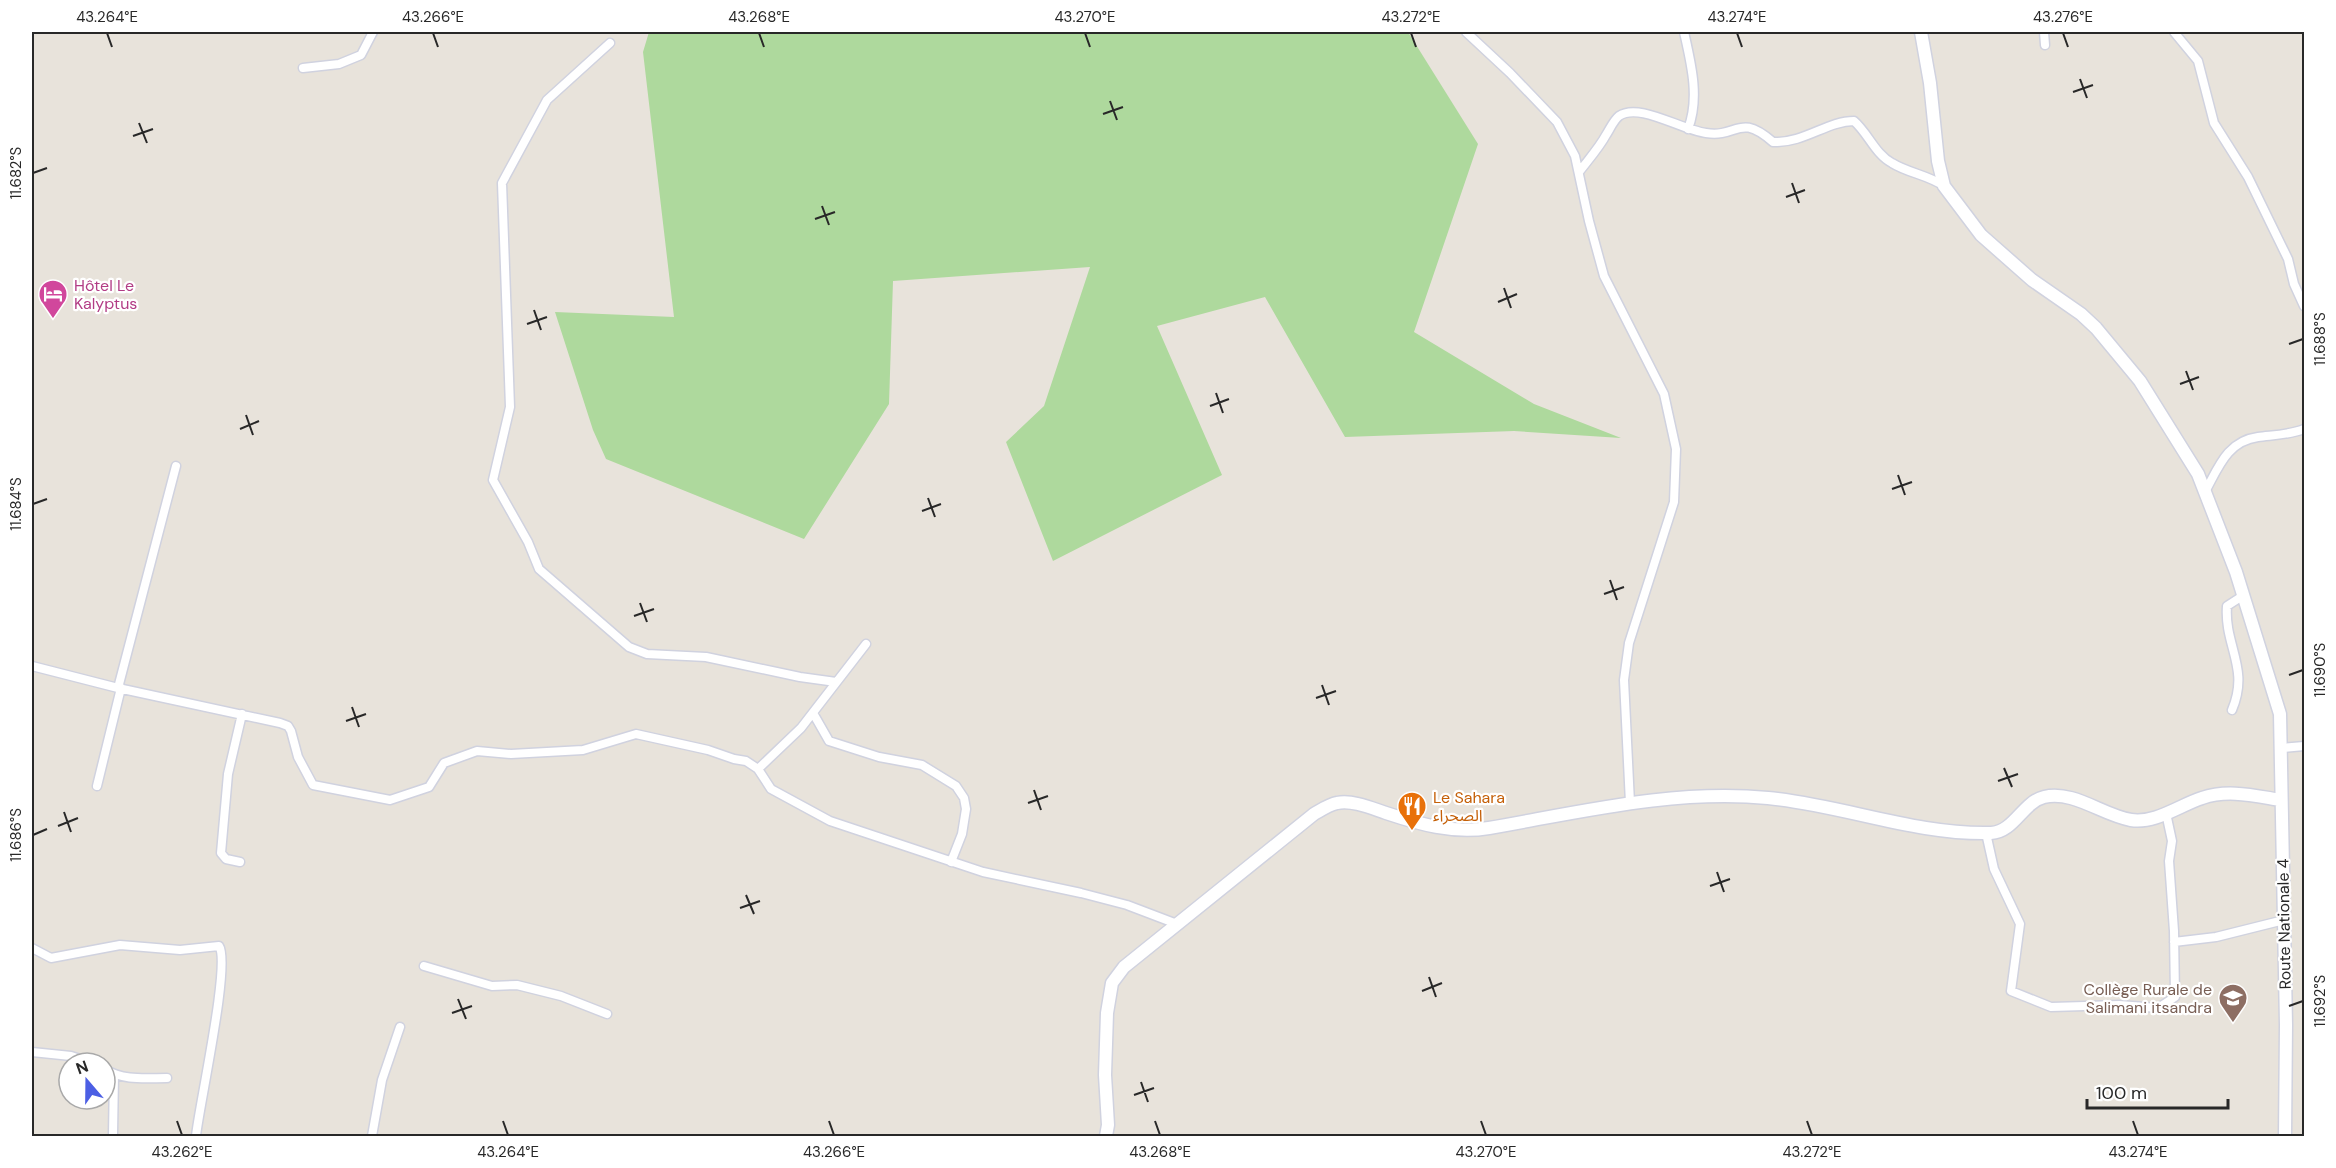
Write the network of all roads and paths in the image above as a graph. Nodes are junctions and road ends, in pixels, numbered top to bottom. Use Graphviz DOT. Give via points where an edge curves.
graph roads {
  1 [pos="373,32"];
  2 [pos="1467,32"];
  3 [pos="1684,32"];
  4 [pos="1921,32"];
  5 [pos="2044,32"];
  6 [pos="2174,32"];
  7 [pos="610,43"];
  8 [pos="2045,45"];
  9 [pos="303,68"];
  10 [pos="1688,129"];
  11 [pos="1579,172"];
  12 [pos="1944,186"];
  13 [pos="2304,306"];
  14 [pos="2304,429"];
  15 [pos="176,466"];
  16 [pos="2206,490"];
  17 [pos="2244,594"];
  18 [pos="866,644"];
  19 [pos="32,666"];
  20 [pos="836,682"];
  21 [pos="119,688"];
  22 [pos="2232,710"];
  23 [pos="813,713"];
  24 [pos="242,714"];
  25 [pos="2304,746"];
  26 [pos="2282,748"];
  27 [pos="758,769"];
  28 [pos="97,786"];
  29 [pos="2281,800"];
  30 [pos="1630,803"];
  31 [pos="2166,813"];
  32 [pos="1986,832"];
  33 [pos="240,862"];
  34 [pos="951,862"];
  35 [pos="2284,920"];
  36 [pos="1177,924"];
  37 [pos="2174,942"];
  38 [pos="32,948"];
  39 [pos="424,966"];
  40 [pos="607,1014"];
  41 [pos="400,1027"];
  42 [pos="32,1052"];
  43 [pos="57,1055"];
  44 [pos="117,1076"];
  45 [pos="167,1078"];
  46 [pos="113,1111"];
  47 [pos="113,1134"];
  48 [pos="196,1137"];
  49 [pos="372,1137"];
  50 [pos="1106,1137"];
  51 [pos="2285,1137"];
  1 -- 9 [label="street" via="361,55 339,64"];
  2 -- 11 [label="street" via="1557,122"];
  3 -- 10 [label="street" via="1693,81 1693,118"];
  4 -- 12 [label="main road"];
  5 -- 8 [label="street"];
  6 -- 13 [label="street" via="2198,61 2214,123 2257,196 2288,260"];
  7 -- 20 [label="street" via="547,100 502,183 510,407 493,480 539,569 629,647 647,654 706,657"];
  10 -- 11 [label="street" via="1644,111 1618,116"];
  10 -- 12 [label="street" via="1723,134 1748,126 1773,142 1789,142 1843,121 1854,121 1892,163"];
  11 -- 30 [label="street" via="1604,276 1664,394 1676,449 1674,502 1629,643 1624,680"];
  12 -- 16 [label="main road, Route Nationale 4" via="1982,235 2032,280 2096,328 2140,381"];
  14 -- 16 [label="street" via="2238,443 2219,464"];
  15 -- 21 [label="street"];
  16 -- 17 [label="main road, Route Nationale 4"];
  17 -- 22 [label="street" via="2226,606 2240,675"];
  17 -- 26 [label="main road, Route Nationale 4" via="2276,696"];
  18 -- 20 [label="street"];
  19 -- 21 [label="street"];
  20 -- 23 [label="street"];
  21 -- 24 [label="street"];
  21 -- 28 [label="street"];
  23 -- 27 [label="street"];
  23 -- 34 [label="street" via="829,741 921,765 956,786 966,809"];
  24 -- 27 [label="street" via="288,726 313,785 390,800 429,787 444,763 477,751 511,754 583,750 636,734 708,750 746,761"];
  24 -- 33 [label="street" via="228,774 221,853 226,859"];
  25 -- 26 [label="street"];
  26 -- 29 [label="main road, Route Nationale 4"];
  27 -- 34 [label="street" via="771,789 830,821"];
  29 -- 31 [label="main road" via="2237,792 2204,797"];
  29 -- 35 [label="main road, Route Nationale 4"];
  30 -- 32 [label="main road" via="1717,796 1767,798 1939,831"];
  30 -- 36 [label="main road" via="1473,831 1428,826 1358,804 1336,802 1314,814"];
  31 -- 32 [label="main road" via="2132,820 2066,797 2047,796 2025,809 2011,824 1995,833"];
  31 -- 37 [label="street" via="2172,841 2169,861"];
  32 -- 37 [label="street" via="1994,869 2020,924 2012,991 2051,1006 2158,1008 2175,997"];
  34 -- 36 [label="street" via="1127,905"];
  35 -- 37 [label="street" via="2216,937"];
  35 -- 51 [label="main road, Route Nationale 4"];
  36 -- 50 [label="main road" via="1124,967 1112,983 1107,1013"];
  38 -- 48 [label="street" via="51,958 120,945 180,950 219,946 223,951 222,978"];
  39 -- 40 [label="street" via="492,986 518,985 561,996"];
  41 -- 49 [label="street" via="382,1080"];
  42 -- 43 [label="street"];
  44 -- 45 [label="street"];
  46 -- 47 [label="street"];
}
